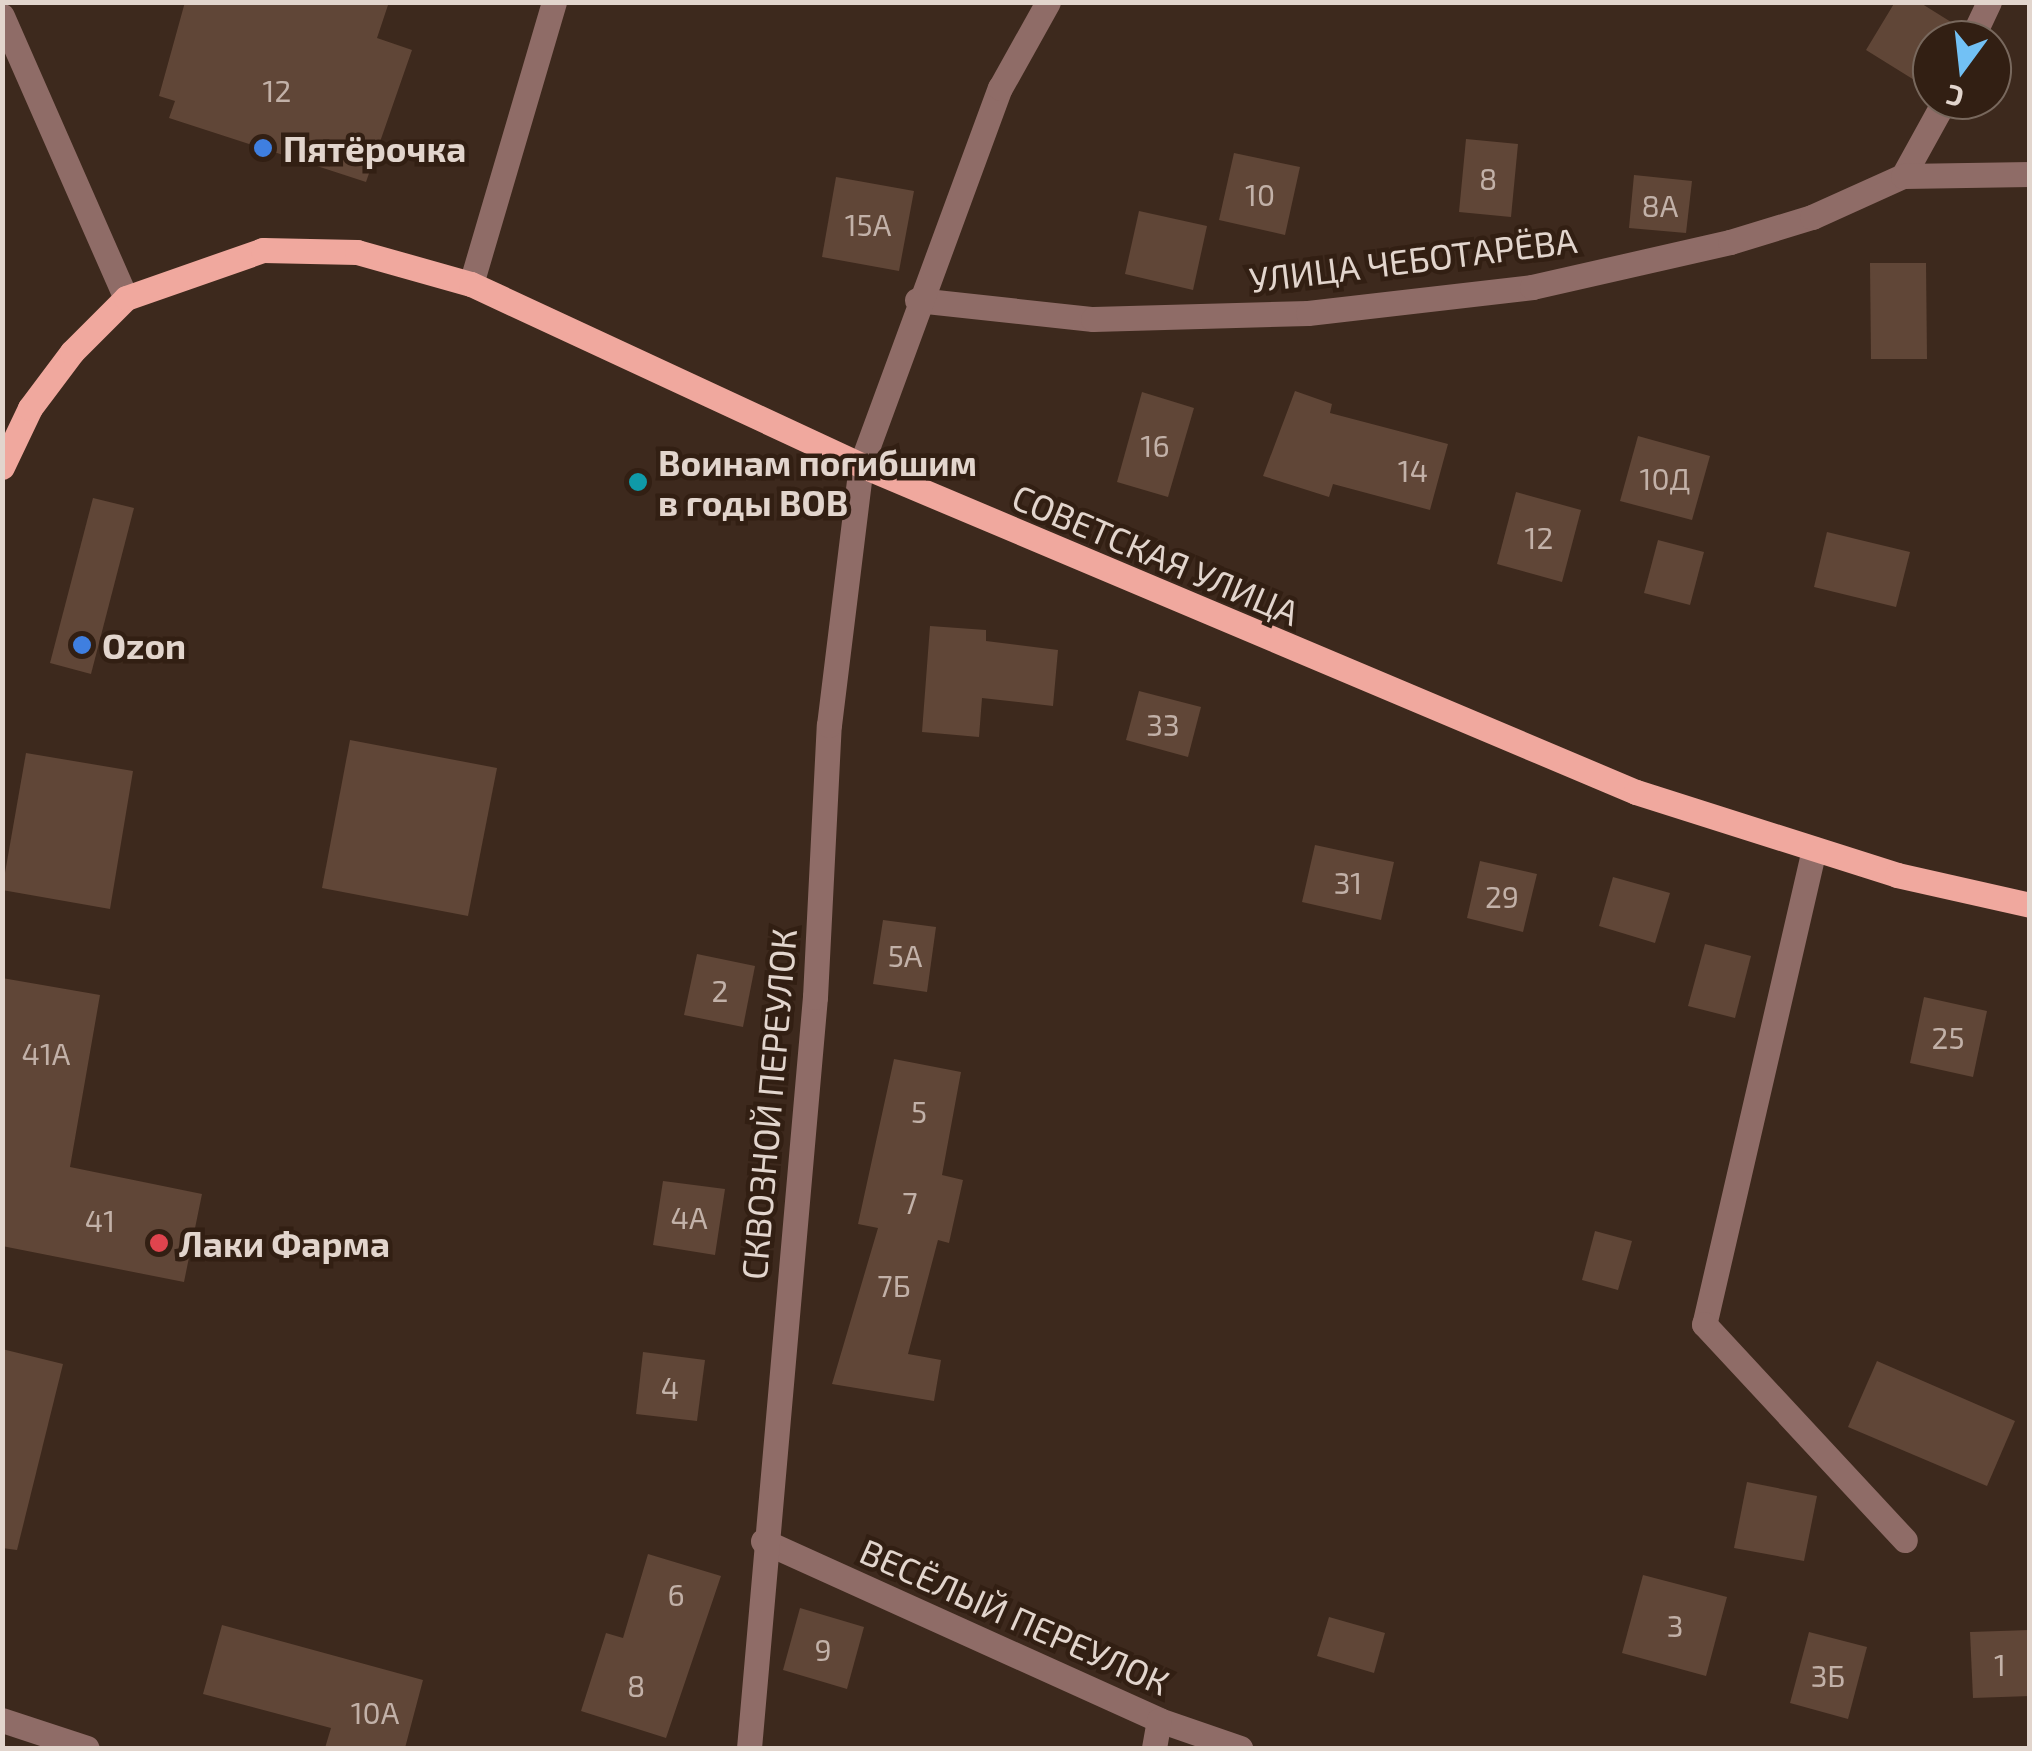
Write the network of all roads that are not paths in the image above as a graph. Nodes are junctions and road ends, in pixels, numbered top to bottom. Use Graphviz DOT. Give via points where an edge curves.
graph roads {
  1 [pos="554,2"];
  2 [pos="1048,2"];
  3 [pos="2,16"];
  4 [pos="1935,120"];
  5 [pos="2030,174"];
  6 [pos="1903,176"];
  7 [pos="471,284"];
  8 [pos="126,298"];
  9 [pos="917,300"];
  10 [pos="861,465"];
  11 [pos="2,466"];
  12 [pos="1814,848"];
  13 [pos="2030,905"];
  14 [pos="1905,1540"];
  15 [pos="763,1541"];
  16 [pos="2,1720"];
  17 [pos="1159,1720"];
  18 [pos="87,1748"];
  19 [pos="749,1748"];
  20 [pos="1154,1748"];
  21 [pos="1240,1748"];
  1 -- 7 [label="street"];
  2 -- 9 [label="street" via="1000,88"];
  3 -- 8 [label="street"];
  4 -- 6 [label="street"];
  5 -- 6 [label="street, УЛИЦА ЧЕБОТАРЁВА"];
  6 -- 9 [label="street, УЛИЦА ЧЕБОТАРЁВА" via="1812,217 1730,242 1532,287 1308,313 1093,319"];
  7 -- 8 [label="main road, СОВЕТСКАЯ УЛИЦА" via="358,252 264,250"];
  7 -- 10 [label="main road, СОВЕТСКАЯ УЛИЦА"];
  8 -- 11 [label="main road, СОВЕТСКАЯ УЛИЦА" via="72,352 30,408"];
  9 -- 10 [label="street"];
  10 -- 12 [label="main road, СОВЕТСКАЯ УЛИЦА" via="1562,763"];
  10 -- 15 [label="street, СКВОЗНОЙ ПЕРЕУЛОК" via="830,725 814,997"];
  12 -- 13 [label="main road, СОВЕТСКАЯ УЛИЦА"];
  12 -- 14 [label="street" via="1704,1324"];
  15 -- 17 [label="street, ВЕСЁЛЫЙ ПЕРЕУЛОК"];
  15 -- 19 [label="street, СКВОЗНОЙ ПЕРЕУЛОК"];
  16 -- 18 [label="street"];
  17 -- 20 [label="street"];
  17 -- 21 [label="street, ВЕСЁЛЫЙ ПЕРЕУЛОК"];
}
